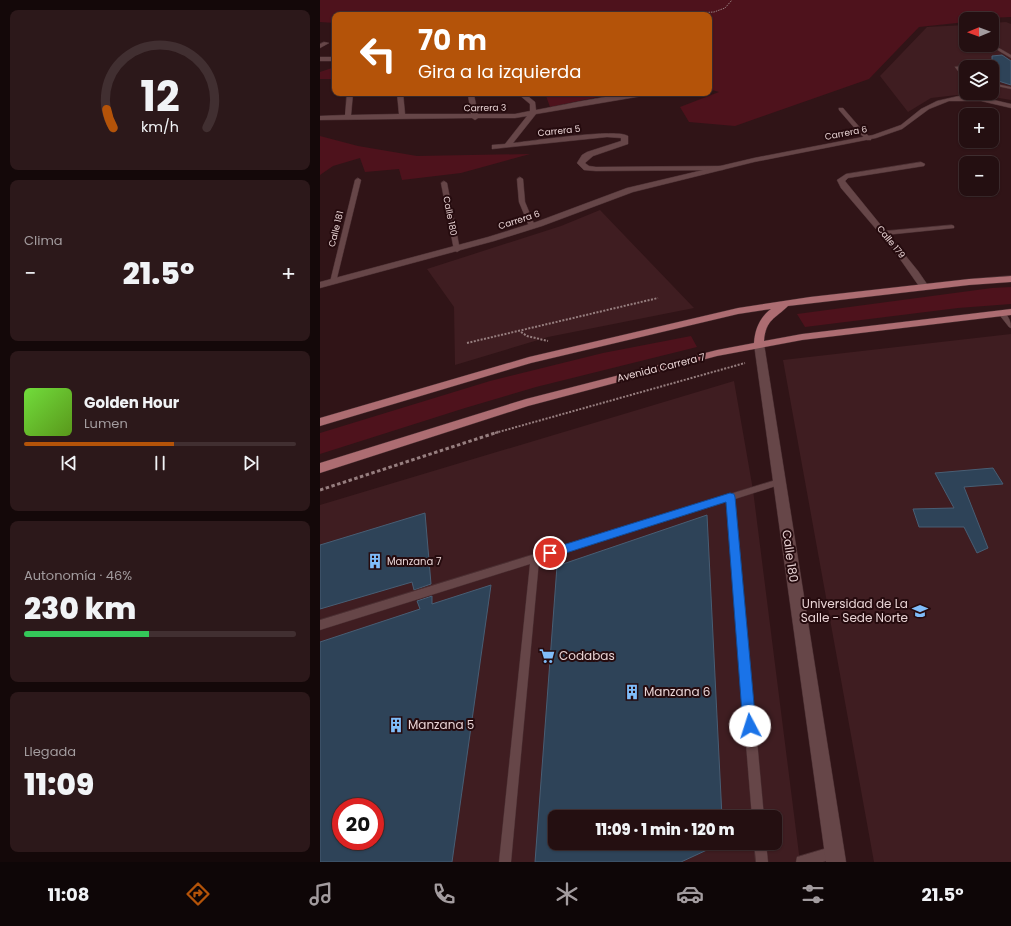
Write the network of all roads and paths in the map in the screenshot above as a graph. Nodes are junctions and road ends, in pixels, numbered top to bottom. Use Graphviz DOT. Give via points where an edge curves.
graph roads {
  1 [pos="732,0"];
  2 [pos="712,12"];
  3 [pos="326,43"];
  4 [pos="320,46"];
  5 [pos="999,50"];
  6 [pos="1011,57"];
  7 [pos="320,59"];
  8 [pos="332,59"];
  9 [pos="999,85"];
  10 [pos="1011,88"];
  11 [pos="350,96"];
  12 [pos="400,96"];
  13 [pos="471,96"];
  14 [pos="524,96"];
  15 [pos="628,96"];
  16 [pos="1011,106"];
  17 [pos="841,110"];
  18 [pos="533,113"];
  19 [pos="402,116"];
  20 [pos="348,117"];
  21 [pos="320,118"];
  22 [pos="475,118"];
  23 [pos="869,138"];
  24 [pos="507,146"];
  25 [pos="495,147"];
  26 [pos="920,164"];
  27 [pos="587,168"];
  28 [pos="722,168"];
  29 [pos="358,180"];
  30 [pos="520,180"];
  31 [pos="444,183"];
  32 [pos="532,226"];
  33 [pos="952,227"];
  34 [pos="885,232"];
  35 [pos="457,250"];
  36 [pos="1011,279"];
  37 [pos="333,282"];
  38 [pos="320,285"];
  39 [pos="924,287"];
  40 [pos="658,298"];
  41 [pos="787,303"];
  42 [pos="1006,312"];
  43 [pos="1011,326"];
  44 [pos="520,331"];
  45 [pos="548,341"];
  46 [pos="467,344"];
  47 [pos="760,352"];
  48 [pos="320,422"];
  49 [pos="320,468"];
  50 [pos="779,482"];
  51 [pos="320,490"];
  52 [pos="730,497"];
  53 [pos="535,558"];
  54 [pos="320,625"];
  55 [pos="757,810"];
  56 [pos="761,850"];
  57 [pos="835,857"];
  58 [pos="505,862"];
  59 [pos="762,862"];
  60 [pos="802,862"];
  1 -- 2 [label="path" via="725,8"];
  3 -- 4 [label="street"];
  5 -- 6 [label="lane"];
  7 -- 8 [label="street"];
  9 -- 10 [label="lane"];
  11 -- 20 [label="street"];
  12 -- 19 [label="street"];
  13 -- 22 [label="street"];
  14 -- 18 [label="street" via="532,103"];
  15 -- 18 [label="street, Carrera 3"];
  16 -- 23 [label="street, Carrera 6" via="965,98 940,101 892,132"];
  17 -- 23 [label="lane"];
  18 -- 22 [label="street, Carrera 3"];
  18 -- 24 [label="street"];
  19 -- 20 [label="street, Carrera 3"];
  19 -- 22 [label="street, Carrera 3"];
  20 -- 21 [label="street, Carrera 3"];
  23 -- 28 [label="street, Carrera 6"];
  24 -- 25 [label="street, Carrera 5"];
  24 -- 27 [label="street, Carrera 5" via="607,135 625,136 625,142 585,157 581,163"];
  26 -- 34 [label="street, Calle 179" via="846,176 841,180"];
  27 -- 28 [label="street, Carrera 6"];
  28 -- 32 [label="street, Carrera 6" via="630,190"];
  29 -- 37 [label="lane, Calle 181"];
  30 -- 32 [label="lane" via="522,202"];
  31 -- 35 [label="lane, Calle 180"];
  32 -- 35 [label="street, Carrera 6"];
  33 -- 34 [label="lane"];
  34 -- 39 [label="street, Calle 179"];
  35 -- 37 [label="street, Carrera 6"];
  36 -- 39 [label="main road"];
  37 -- 38 [label="street, Carrera 6"];
  39 -- 41 [label="main road"];
  40 -- 44 [label="path"];
  41 -- 47 [label="main road" via="765,320 761,328"];
  41 -- 48 [label="main road" via="738,311 529,360"];
  42 -- 43 [label="lane"];
  42 -- 47 [label="main road, Avenida Carrera 7" via="802,337"];
  44 -- 45 [label="path" via="527,336"];
  44 -- 46 [label="path"];
  47 -- 49 [label="main road, Avenida Carrera 7" via="704,356 526,403"];
  47 -- 50 [label="street, Calle 180"];
  47 -- 51 [label="path"];
  50 -- 52 [label="lane"];
  50 -- 57 [label="street, Calle 180"];
  52 -- 53 [label="lane"];
  52 -- 55 [label="lane"];
  53 -- 54 [label="lane"];
  53 -- 58 [label="lane"];
  56 -- 59 [label="lane"];
  57 -- 60 [label="lane"];
}
